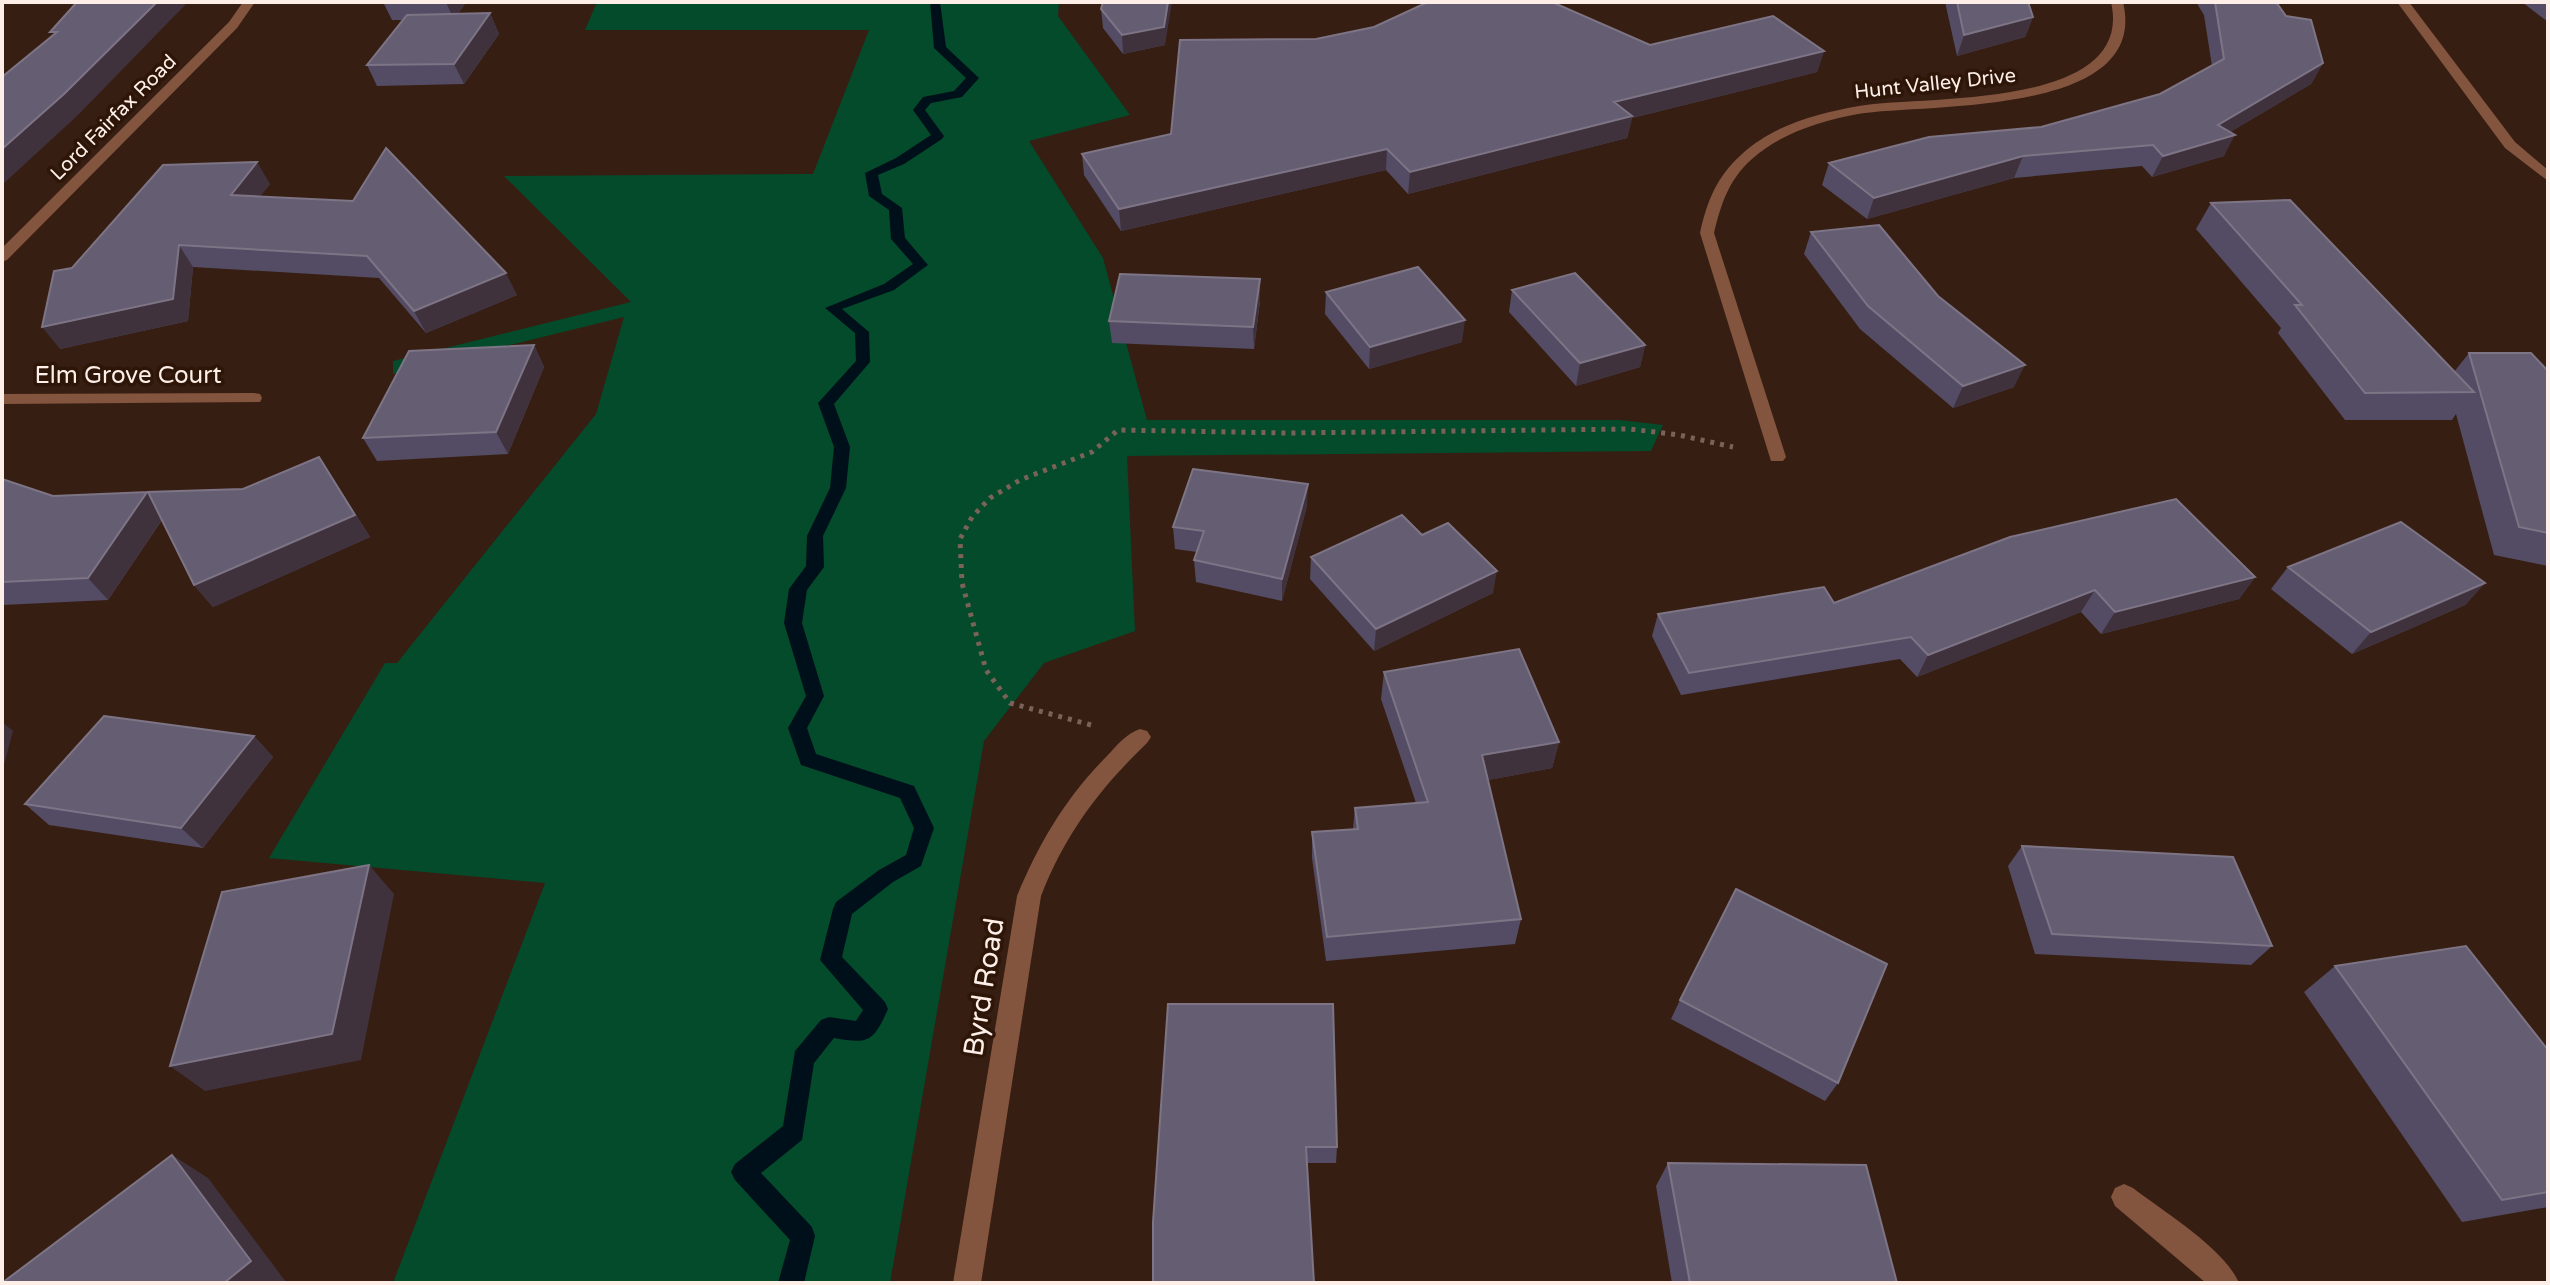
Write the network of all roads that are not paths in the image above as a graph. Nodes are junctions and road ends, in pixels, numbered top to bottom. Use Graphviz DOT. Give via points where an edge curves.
graph roads {
  1 [pos="249,2"];
  2 [pos="2117,2"];
  3 [pos="2403,2"];
  4 [pos="2548,177"];
  5 [pos="2,257"];
  6 [pos="254,398"];
  7 [pos="2,399"];
  8 [pos="1777,457"];
  9 [pos="1140,737"];
  10 [pos="2124,1197"];
  11 [pos="967,1283"];
  12 [pos="2225,1283"];
  1 -- 5 [label="street, Lord Fairfax Road" via="233,25"];
  2 -- 8 [label="street, Hunt Valley Drive" via="2122,18 2118,38 2106,57 2081,75 2003,99 1845,112 1793,128 1734,166 1715,195 1707,233"];
  3 -- 4 [label="street" via="2510,145"];
  6 -- 7 [label="street, Elm Grove Court"];
  9 -- 11 [label="street, Byrd Road" via="1068,813 1044,854 1029,896"];
  10 -- 12 [label="street"];
}
